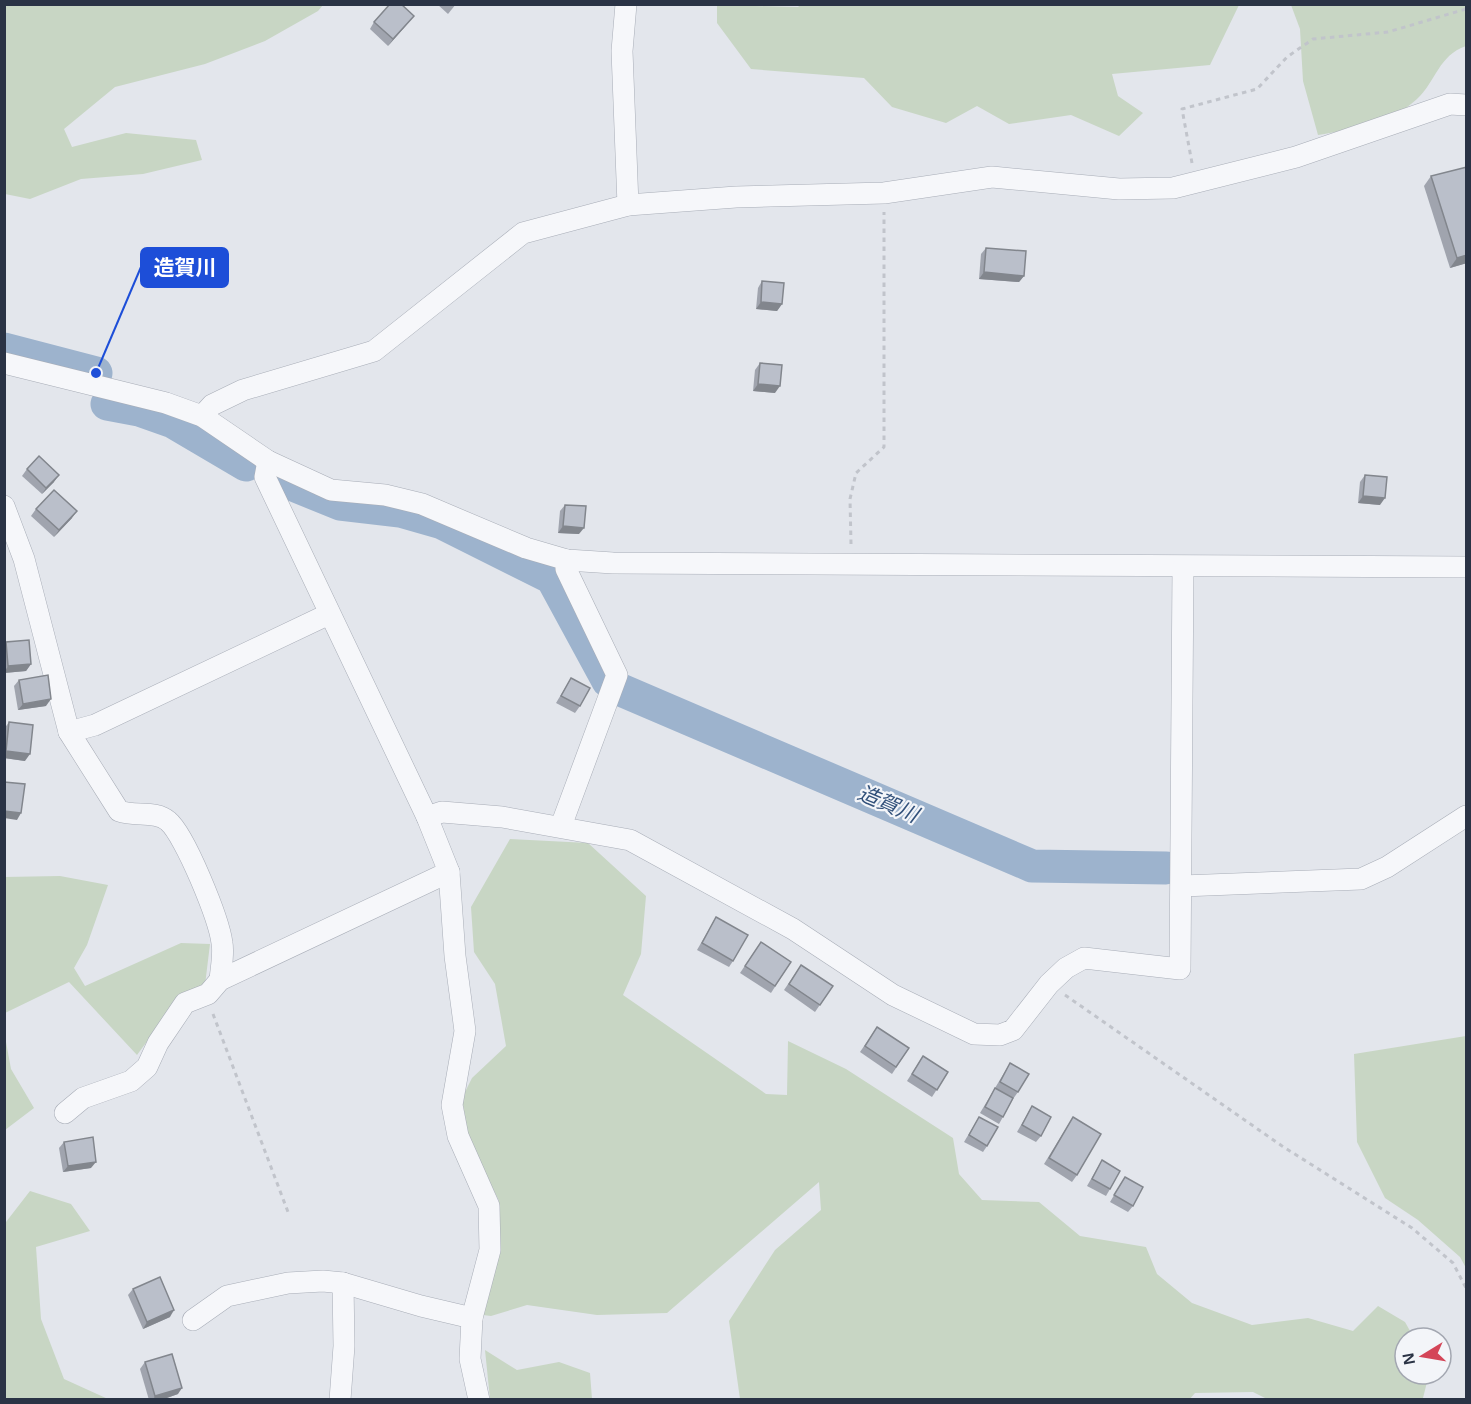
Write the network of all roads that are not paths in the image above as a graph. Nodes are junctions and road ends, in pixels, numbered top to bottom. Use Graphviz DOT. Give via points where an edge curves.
graph roads {
  1 [pos="626,4"];
  2 [pos="1467,105"];
  3 [pos="628,205"];
  4 [pos="4,363"];
  5 [pos="202,416"];
  6 [pos="268,461"];
  7 [pos="4,506"];
  8 [pos="567,560"];
  9 [pos="1184,567"];
  10 [pos="1467,567"];
  11 [pos="329,614"];
  12 [pos="69,732"];
  13 [pos="1467,816"];
  14 [pos="427,817"];
  15 [pos="561,826"];
  16 [pos="450,872"];
  17 [pos="1182,886"];
  18 [pos="214,987"];
  19 [pos="65,1113"];
  20 [pos="343,1282"];
  21 [pos="472,1318"];
  22 [pos="193,1320"];
  23 [pos="340,1400"];
  24 [pos="479,1400"];
  1 -- 3 [label="street" via="622,51"];
  2 -- 3 [label="street" via="1450,104 1296,157 1173,188 1119,189 992,177 884,193"];
  3 -- 5 [label="street" via="523,233 374,351 243,390 212,405"];
  4 -- 5 [label="street" via="166,403"];
  5 -- 6 [label="street"];
  6 -- 8 [label="street" via="332,490 385,495 422,504 526,548"];
  6 -- 11 [label="street" via="265,477"];
  7 -- 12 [label="street" via="24,560"];
  8 -- 9 [label="street"];
  8 -- 15 [label="street" via="566,569 617,675"];
  9 -- 10 [label="street"];
  9 -- 17 [label="street" via="1179,861"];
  11 -- 12 [label="street" via="94,725"];
  11 -- 14 [label="street"];
  12 -- 18 [label="street" via="119,811 131,816 158,815 169,821 199,874 216,917 223,944"];
  13 -- 17 [label="street" via="1361,879"];
  14 -- 15 [label="street" via="442,812"];
  14 -- 16 [label="street"];
  15 -- 17 [label="street" via="630,840 794,929 893,995 974,1034 1000,1035 1013,1030 1049,984 1084,958 1180,969"];
  16 -- 18 [label="street"];
  16 -- 21 [label="street" via="465,1031 452,1105 458,1137 489,1206 490,1250"];
  18 -- 19 [label="street" via="185,1003 147,1067 131,1081 83,1098"];
  20 -- 21 [label="street"];
  20 -- 22 [label="street" via="288,1283 227,1296"];
  20 -- 23 [label="street"];
  21 -- 24 [label="street" via="470,1359"];
}
